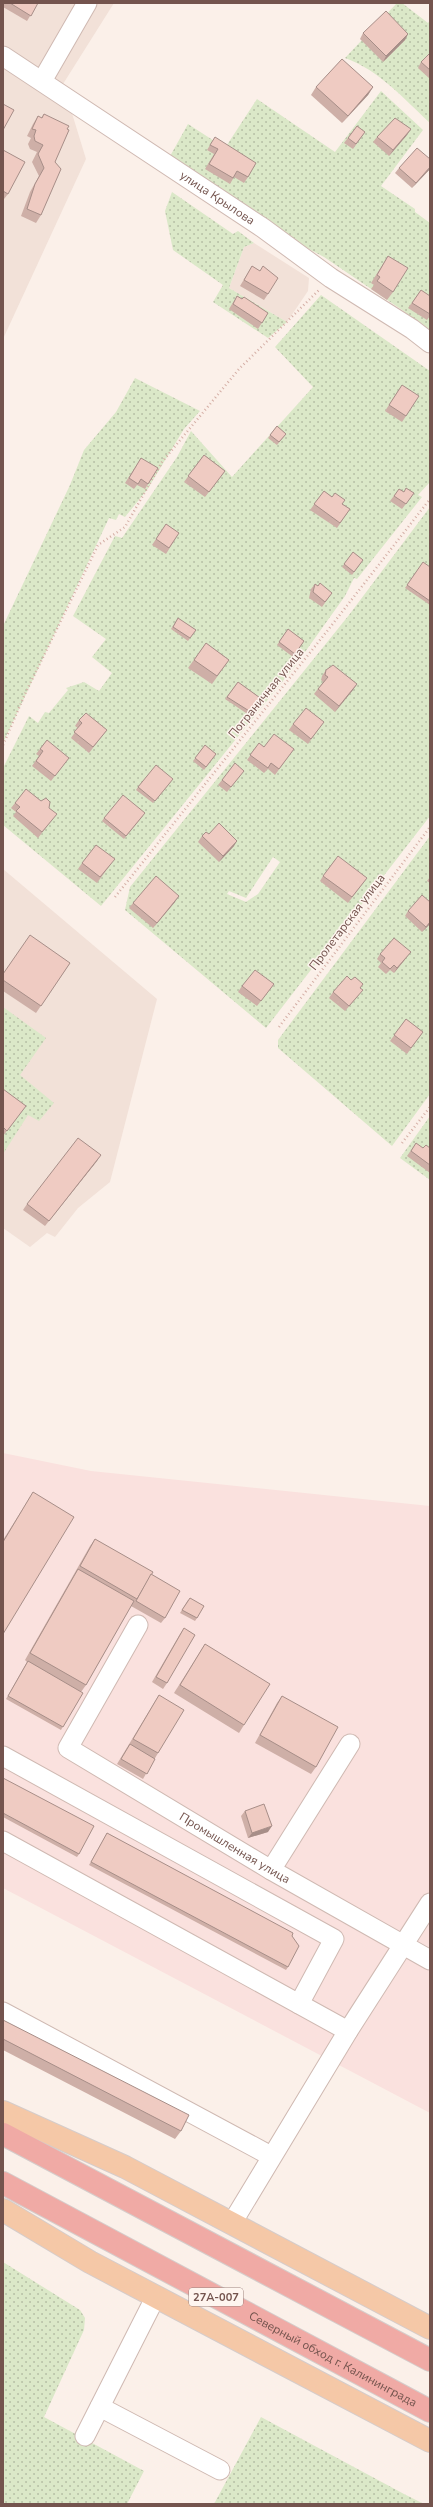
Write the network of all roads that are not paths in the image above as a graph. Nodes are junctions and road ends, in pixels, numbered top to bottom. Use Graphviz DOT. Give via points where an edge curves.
graph roads {
  1 [pos="87,3"];
  2 [pos="3,56"];
  3 [pos="42,81"];
  4 [pos="430,343"];
  5 [pos="138,1625"];
  6 [pos="350,1744"];
  7 [pos="3,1756"];
  8 [pos="3,1841"];
  9 [pos="272,1870"];
  10 [pos="430,1903"];
  11 [pos="402,1946"];
  12 [pos="430,1960"];
  13 [pos="299,2004"];
  14 [pos="3,2012"];
  15 [pos="348,2031"];
  16 [pos="3,2112"];
  17 [pos="3,2134"];
  18 [pos="272,2156"];
  19 [pos="3,2183"];
  20 [pos="3,2210"];
  21 [pos="232,2223"];
  22 [pos="156,2296"];
  23 [pos="430,2328"];
  24 [pos="430,2360"];
  25 [pos="100,2407"];
  26 [pos="430,2411"];
  27 [pos="85,2436"];
  28 [pos="430,2441"];
  29 [pos="220,2470"];
  1 -- 3 [label="street"];
  2 -- 3 [label="street, улица Крылова"];
  3 -- 4 [label="street, улица Крылова"];
  5 -- 9 [label="street, Промышленная улица" via="68,1748"];
  6 -- 9 [label="street"];
  7 -- 13 [label="street" via="334,1939"];
  8 -- 13 [label="street"];
  9 -- 11 [label="street, Промышленная улица"];
  10 -- 11 [label="street"];
  11 -- 12 [label="street, Промышленная улица"];
  11 -- 15 [label="street"];
  13 -- 15 [label="street"];
  14 -- 18 [label="street"];
  15 -- 18 [label="street"];
  16 -- 21 [label="main road" via="125,2167"];
  17 -- 24 [label="highway"];
  18 -- 21 [label="street"];
  19 -- 26 [label="highway, Северный обход г. Калининграда / 27А-007"];
  20 -- 22 [label="main road" via="90,2262"];
  21 -- 23 [label="main road"];
  22 -- 25 [label="street"];
  22 -- 28 [label="main road"];
  25 -- 27 [label="street"];
  25 -- 29 [label="street"];
}
